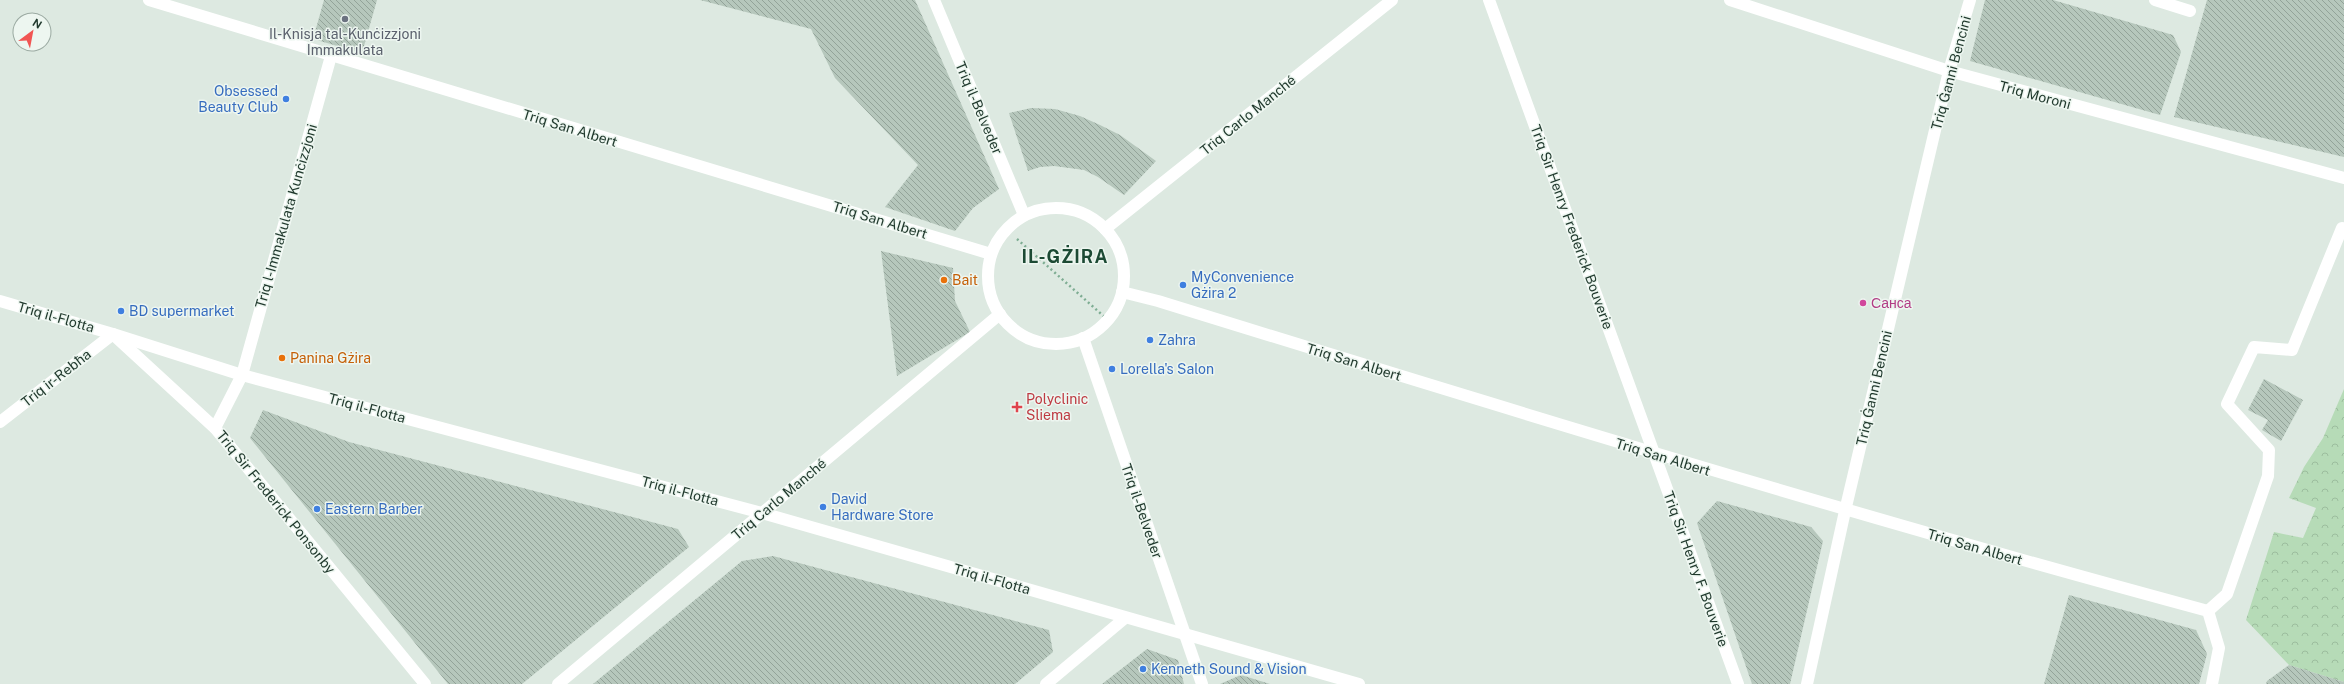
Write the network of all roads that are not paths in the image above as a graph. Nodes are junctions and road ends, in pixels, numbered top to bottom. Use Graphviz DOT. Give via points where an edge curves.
graph roads {
  1 [pos="149,0"];
  2 [pos="934,0"];
  3 [pos="1392,0"];
  4 [pos="1489,0"];
  5 [pos="1730,0"];
  6 [pos="1970,0"];
  7 [pos="2155,0"];
  8 [pos="2190,11"];
  9 [pos="331,56"];
  10 [pos="1949,71"];
  11 [pos="2344,178"];
  12 [pos="1024,215"];
  13 [pos="2342,228"];
  14 [pos="1105,229"];
  15 [pos="991,254"];
  16 [pos="1122,292"];
  17 [pos="0,301"];
  18 [pos="1000,314"];
  19 [pos="112,334"];
  20 [pos="1084,338"];
  21 [pos="242,375"];
  22 [pos="0,422"];
  23 [pos="216,428"];
  24 [pos="1655,455"];
  25 [pos="1845,511"];
  26 [pos="762,513"];
  27 [pos="2208,611"];
  28 [pos="1125,618"];
  29 [pos="1184,635"];
  30 [pos="424,684"];
  31 [pos="558,684"];
  32 [pos="1046,684"];
  33 [pos="1202,684"];
  34 [pos="1359,684"];
  35 [pos="1738,684"];
  36 [pos="1807,684"];
  37 [pos="2212,684"];
  1 -- 9 [label="street, Triq San Albert"];
  2 -- 12 [label="street, Triq il-Belveder"];
  3 -- 14 [label="street, Triq Carlo Manché"];
  4 -- 24 [label="street, Triq Sir Henry Frederick Bouverie"];
  5 -- 10 [label="street, Triq Moroni"];
  6 -- 10 [label="street, Triq Ġanni Bencini"];
  7 -- 8 [label="street"];
  9 -- 15 [label="street, Triq San Albert"];
  9 -- 21 [label="street, Triq l-Immakulata Kunċizzjoni"];
  10 -- 11 [label="street, Triq Moroni"];
  10 -- 25 [label="street, Triq Ġanni Bencini"];
  12 -- 14 [label="street" via="1044,209 1066,208 1087,216"];
  12 -- 15 [label="street" via="1006,229"];
  13 -- 27 [label="street" via="2292,350 2254,347 2227,404 2269,450 2268,476 2227,594"];
  14 -- 16 [label="street" via="1118,247 1124,269"];
  15 -- 18 [label="street" via="988,275 991,296"];
  16 -- 20 [label="street" via="1108,320 1097,331"];
  16 -- 24 [label="street, Triq San Albert"];
  17 -- 19 [label="street, Triq il-Flotta"];
  18 -- 20 [label="street" via="1016,331 1038,341 1061,344"];
  18 -- 26 [label="street, Triq Carlo Manché"];
  19 -- 21 [label="street, Triq il-Flotta"];
  19 -- 22 [label="street, Triq ir-Rebħa"];
  19 -- 23 [label="street, Triq Sir Frederick Ponsonby"];
  20 -- 29 [label="street, Triq il-Belveder"];
  21 -- 23 [label="street, Triq l-Immakulata Kunċizzjoni"];
  21 -- 26 [label="street, Triq il-Flotta"];
  23 -- 30 [label="street, Triq Sir Frederick Ponsonby"];
  24 -- 25 [label="street, Triq San Albert"];
  24 -- 35 [label="street, Triq Sir Henry F. Bouverie"];
  25 -- 27 [label="street, Triq San Albert"];
  25 -- 36 [label="street, Triq Ġanni Bencini"];
  26 -- 28 [label="street, Triq il-Flotta"];
  26 -- 31 [label="street, Triq Carlo Manché"];
  27 -- 37 [label="street" via="2219,648"];
  28 -- 29 [label="street, Triq il-Flotta"];
  28 -- 32 [label="street"];
  29 -- 33 [label="street, Triq il-Belveder"];
  29 -- 34 [label="street, Triq il-Flotta"];
}
